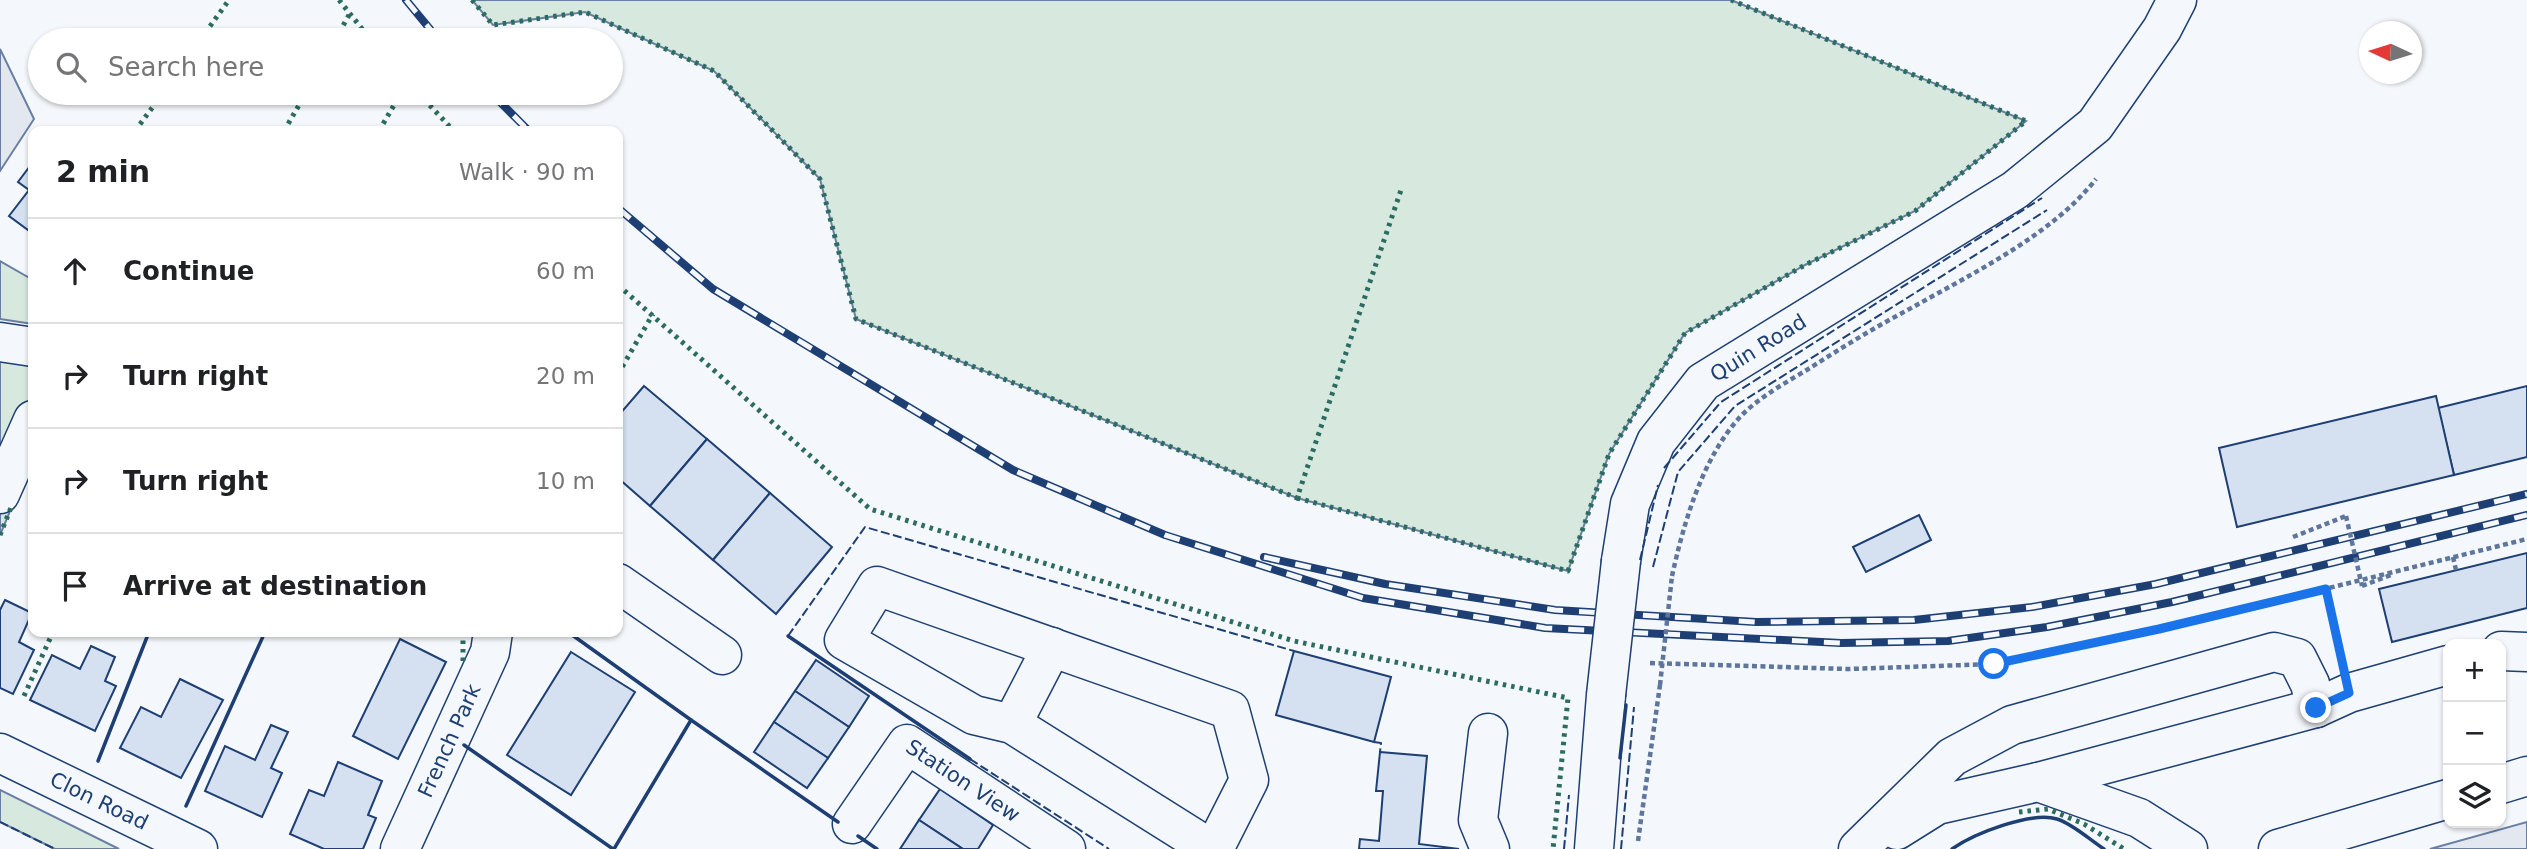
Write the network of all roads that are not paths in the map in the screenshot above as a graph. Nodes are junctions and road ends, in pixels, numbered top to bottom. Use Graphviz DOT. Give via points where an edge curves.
graph roads {
  1 [pos="2177,0"];
  2 [pos="0,342"];
  3 [pos="28,346"];
  4 [pos="28,431"];
  5 [pos="0,494"];
  6 [pos="623,586"];
  7 [pos="492,637"];
  8 [pos="1052,647"];
  9 [pos="2506,651"];
  10 [pos="2527,652"];
  11 [pos="722,655"];
  12 [pos="2443,667"];
  13 [pos="2333,701"];
  14 [pos="1012,724"];
  15 [pos="1488,733"];
  16 [pos="0,753"];
  17 [pos="2527,776"];
  18 [pos="2038,782"];
  19 [pos="2506,782"];
  20 [pos="2443,800"];
  21 [pos="852,824"];
  22 [pos="198,849"];
  23 [pos="400,849"];
  24 [pos="1066,849"];
  25 [pos="1213,849"];
  26 [pos="1490,849"];
  27 [pos="1594,849"];
  28 [pos="1858,849"];
  29 [pos="1866,849"];
  30 [pos="2188,849"];
  31 [pos="2278,849"];
  1 -- 27 [label="main road, Quin Road, bridge" via="2095,124 2015,190 1703,382 1656,442 1630,504 1621,561"];
  2 -- 3 [label="main road"];
  4 -- 5 [label="main road"];
  6 -- 11 [label="main road"];
  7 -- 23 [label="main road, French Park" via="490,652"];
  8 -- 14 [label="main road"];
  8 -- 14 [label="main road" via="877,586 844,640 974,715"];
  8 -- 25 [label="main road" via="1230,710 1249,780"];
  9 -- 10 [label="main road"];
  12 -- 13 [label="main road"];
  13 -- 18 [label="main road"];
  13 -- 28 [label="main road" via="2310,684 2297,658 2274,652 2012,725 1952,757"];
  14 -- 25 [label="main road"];
  15 -- 26 [label="main road" via="1478,820"];
  16 -- 22 [label="main road, Clon Road"];
  17 -- 19 [label="main road"];
  18 -- 29 [label="main road" via="1937,805"];
  18 -- 30 [label="main road" via="2139,817"];
  20 -- 31 [label="main road"];
  21 -- 24 [label="main road, Station View" via="907,744"];
}
